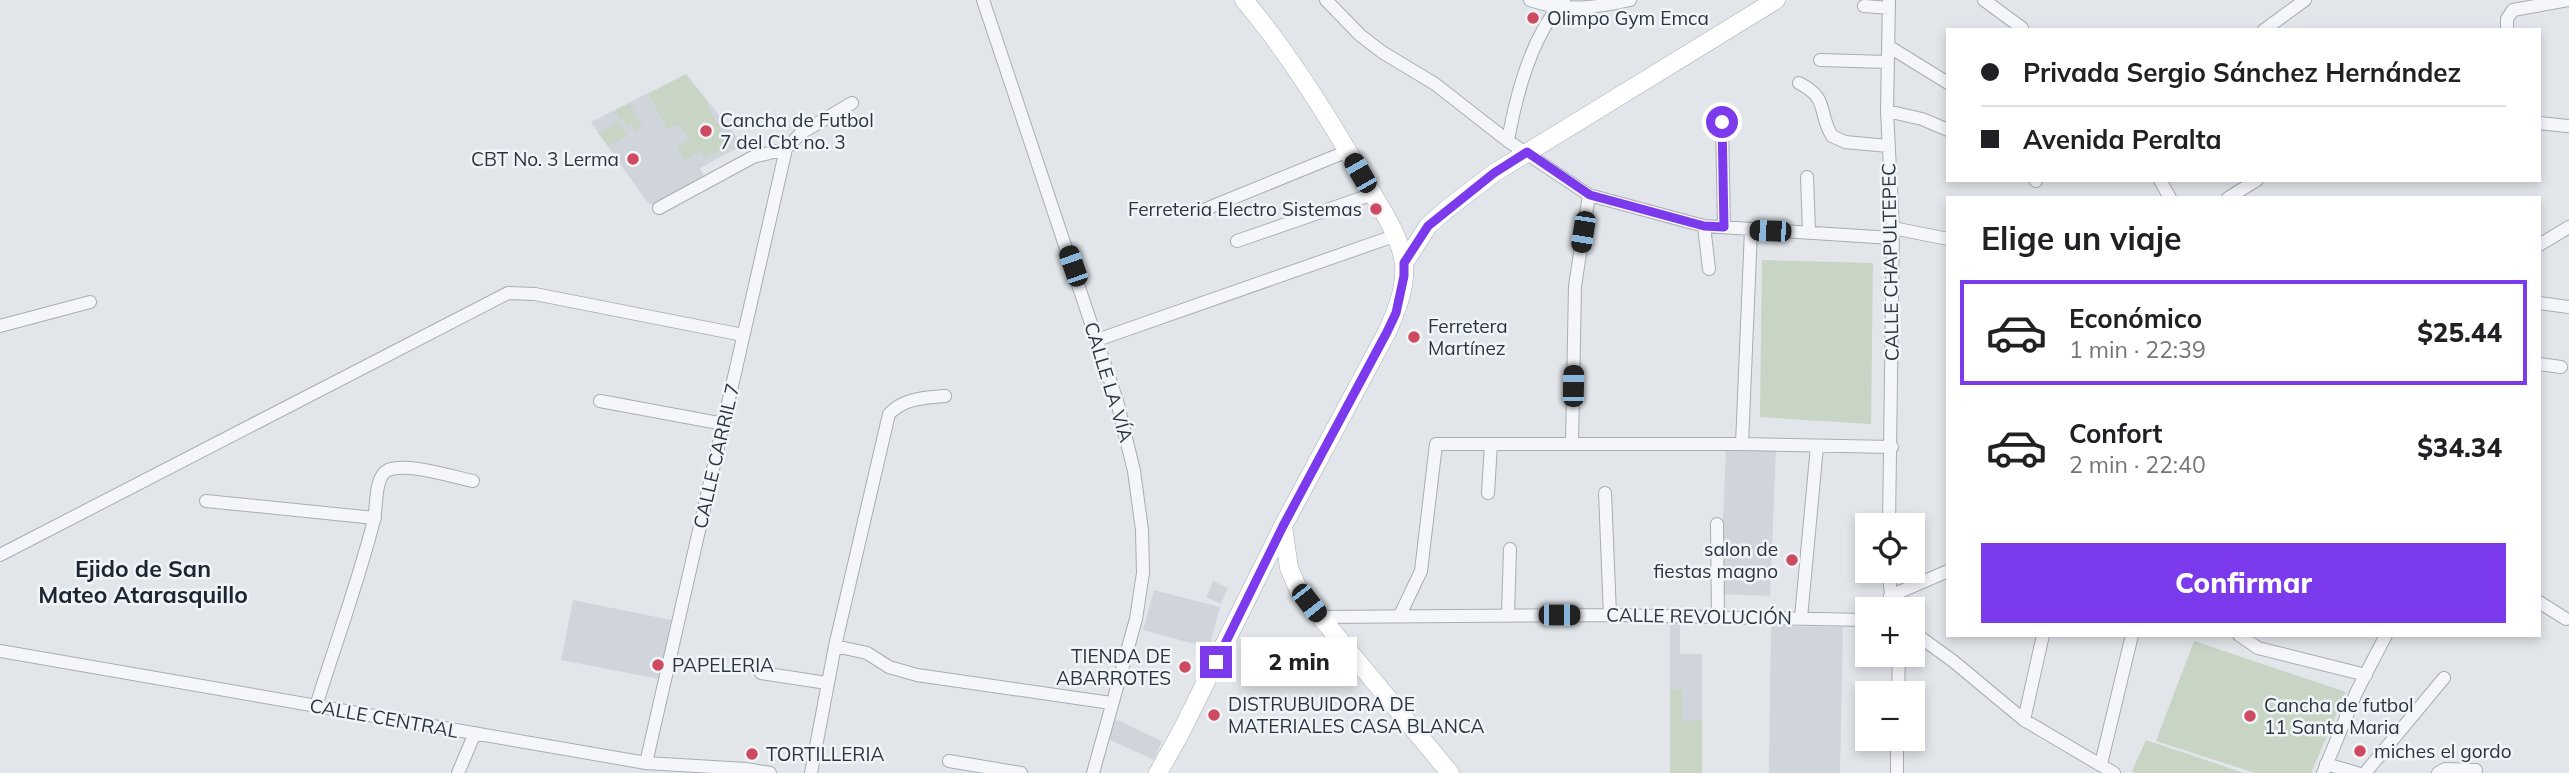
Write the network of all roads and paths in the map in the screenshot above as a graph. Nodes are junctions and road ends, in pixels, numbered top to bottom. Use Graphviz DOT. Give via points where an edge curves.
graph roads {
  1 [pos="984,0"];
  2 [pos="1244,0"];
  3 [pos="1326,0"];
  4 [pos="1630,0"];
  5 [pos="1776,0"];
  6 [pos="1984,0"];
  7 [pos="2305,0"];
  8 [pos="2569,0"];
  9 [pos="1533,1"];
  10 [pos="1560,4"];
  11 [pos="1889,4"];
  12 [pos="1864,6"];
  13 [pos="2022,28"];
  14 [pos="2267,28"];
  15 [pos="2507,28"];
  16 [pos="1888,46"];
  17 [pos="1820,60"];
  18 [pos="1888,62"];
  19 [pos="1946,82"];
  20 [pos="1799,83"];
  21 [pos="852,103"];
  22 [pos="1887,111"];
  23 [pos="1722,122"];
  24 [pos="2541,123"];
  25 [pos="2567,126"];
  26 [pos="1946,129"];
  27 [pos="1508,141"];
  28 [pos="1888,146"];
  29 [pos="786,149"];
  30 [pos="1348,151"];
  31 [pos="1527,152"];
  32 [pos="1807,177"];
  33 [pos="2254,182"];
  34 [pos="1373,194"];
  35 [pos="1590,195"];
  36 [pos="2233,196"];
  37 [pos="659,208"];
  38 [pos="1201,211"];
  39 [pos="1704,226"];
  40 [pos="1724,227"];
  41 [pos="2569,227"];
  42 [pos="1751,230"];
  43 [pos="1809,232"];
  44 [pos="1892,233"];
  45 [pos="1394,236"];
  46 [pos="1946,239"];
  47 [pos="1237,241"];
  48 [pos="2541,244"];
  49 [pos="1404,263"];
  50 [pos="1709,269"];
  51 [pos="90,302"];
  52 [pos="2541,303"];
  53 [pos="2569,307"];
  54 [pos="0,326"];
  55 [pos="743,335"];
  56 [pos="1097,340"];
  57 [pos="2541,364"];
  58 [pos="2561,367"];
  59 [pos="945,396"];
  60 [pos="600,401"];
  61 [pos="724,424"];
  62 [pos="1491,444"];
  63 [pos="1572,444"];
  64 [pos="1742,444"];
  65 [pos="1817,446"];
  66 [pos="1892,447"];
  67 [pos="473,481"];
  68 [pos="1488,493"];
  69 [pos="1605,494"];
  70 [pos="206,501"];
  71 [pos="1889,513"];
  72 [pos="375,518"];
  73 [pos="1717,524"];
  74 [pos="1283,526"];
  75 [pos="1510,549"];
  76 [pos="0,555"];
  77 [pos="1946,572"];
  78 [pos="1902,597"];
  79 [pos="2541,603"];
  80 [pos="1400,615"];
  81 [pos="1508,615"];
  82 [pos="1610,615"];
  83 [pos="1718,616"];
  84 [pos="1320,617"];
  85 [pos="1801,618"];
  86 [pos="2566,619"];
  87 [pos="1855,620"];
  88 [pos="2043,637"];
  89 [pos="2131,637"];
  90 [pos="2242,637"];
  91 [pos="2385,637"];
  92 [pos="1925,641"];
  93 [pos="835,646"];
  94 [pos="0,651"];
  95 [pos="761,673"];
  96 [pos="2366,675"];
  97 [pos="2444,678"];
  98 [pos="827,683"];
  99 [pos="1111,703"];
  100 [pos="316,706"];
  101 [pos="2025,720"];
  102 [pos="475,733"];
  103 [pos="1897,751"];
  104 [pos="949,761"];
  105 [pos="646,763"];
  106 [pos="2095,766"];
  107 [pos="2324,768"];
  108 [pos="2476,770"];
  109 [pos="745,771"];
  110 [pos="457,773"];
  111 [pos="770,773"];
  112 [pos="811,773"];
  113 [pos="1021,773"];
  114 [pos="1093,773"];
  115 [pos="1158,773"];
  116 [pos="1450,773"];
  117 [pos="1897,773"];
  118 [pos="2114,773"];
  119 [pos="2357,773"];
  120 [pos="2365,773"];
  121 [pos="2438,773"];
  1 -- 56 [label="street, CALLE LA VÍA"];
  2 -- 30 [label="main road"];
  3 -- 27 [label="street" via="1360,35 1435,84"];
  4 -- 10 [label="street" via="1595,8"];
  5 -- 31 [label="main road"];
  6 -- 13 [label="street"];
  7 -- 14 [label="street"];
  8 -- 15 [label="street" via="2514,10"];
  9 -- 10 [label="street"];
  10 -- 27 [label="street" via="1526,70"];
  11 -- 12 [label="street"];
  11 -- 16 [label="street, CALLE CHAPULTEPEC"];
  16 -- 18 [label="street, CALLE CHAPULTEPEC"];
  16 -- 19 [label="street"];
  17 -- 18 [label="street"];
  18 -- 22 [label="street, CALLE CHAPULTEPEC"];
  20 -- 28 [label="street" via="1819,97 1832,136 1845,142"];
  21 -- 29 [label="street" via="801,133"];
  22 -- 26 [label="street"];
  22 -- 28 [label="street, CALLE CHAPULTEPEC"];
  23 -- 40 [label="street"];
  24 -- 25 [label="street"];
  27 -- 31 [label="street"];
  28 -- 44 [label="street, CALLE CHAPULTEPEC"];
  29 -- 37 [label="street" via="753,157"];
  29 -- 55 [label="street, CALLE CARRIL 7"];
  30 -- 34 [label="main road"];
  30 -- 38 [label="street"];
  31 -- 35 [label="street"];
  31 -- 49 [label="main road" via="1428,226"];
  32 -- 43 [label="street"];
  33 -- 36 [label="street"];
  34 -- 45 [label="main road"];
  34 -- 47 [label="street"];
  35 -- 39 [label="street"];
  35 -- 63 [label="street" via="1575,286"];
  39 -- 40 [label="street"];
  39 -- 50 [label="street"];
  40 -- 42 [label="street"];
  41 -- 48 [label="street"];
  42 -- 43 [label="street"];
  42 -- 64 [label="street"];
  43 -- 44 [label="street"];
  44 -- 46 [label="street"];
  44 -- 66 [label="street, CALLE CHAPULTEPEC"];
  45 -- 49 [label="main road"];
  45 -- 56 [label="street"];
  49 -- 74 [label="main road" via="1391,323"];
  51 -- 54 [label="street"];
  52 -- 53 [label="street"];
  55 -- 61 [label="street, CALLE CARRIL 7"];
  55 -- 76 [label="street" via="536,294 508,293"];
  56 -- 99 [label="street, CALLE LA VÍA" via="1134,471 1142,530 1143,573 1136,619"];
  57 -- 58 [label="street"];
  59 -- 93 [label="street" via="912,399 889,414"];
  60 -- 61 [label="street"];
  61 -- 105 [label="street, CALLE CARRIL 7"];
  62 -- 63 [label="street"];
  62 -- 68 [label="street"];
  62 -- 80 [label="street" via="1435,446 1421,571"];
  63 -- 64 [label="street"];
  64 -- 65 [label="street"];
  65 -- 66 [label="street"];
  65 -- 85 [label="street"];
  66 -- 71 [label="street, CALLE CHAPULTEPEC"];
  67 -- 72 [label="street" via="413,469 388,470 380,480"];
  69 -- 82 [label="street"];
  70 -- 72 [label="street"];
  72 -- 100 [label="street"];
  73 -- 83 [label="street"];
  74 -- 84 [label="main road" via="1289,568"];
  74 -- 115 [label="main road"];
  75 -- 81 [label="street"];
  77 -- 78 [label="street"];
  79 -- 86 [label="street"];
  80 -- 81 [label="street, CALLE REVOLUCIÓN"];
  80 -- 84 [label="street, CALLE REVOLUCIÓN"];
  81 -- 82 [label="street, CALLE REVOLUCIÓN"];
  82 -- 83 [label="street, CALLE REVOLUCIÓN"];
  83 -- 85 [label="street, CALLE REVOLUCIÓN"];
  84 -- 116 [label="main road"];
  85 -- 87 [label="street, CALLE REVOLUCIÓN"];
  88 -- 101 [label="street"];
  89 -- 106 [label="street"];
  90 -- 96 [label="street" via="2258,648"];
  91 -- 96 [label="street"];
  92 -- 101 [label="street"];
  93 -- 98 [label="street"];
  93 -- 99 [label="street" via="867,653 889,667 917,675"];
  94 -- 100 [label="street, CALLE CENTRAL"];
  95 -- 98 [label="street"];
  96 -- 107 [label="street"];
  97 -- 120 [label="street"];
  98 -- 112 [label="street"];
  99 -- 114 [label="street, CALLE LA VÍA"];
  100 -- 102 [label="street, CALLE CENTRAL"];
  101 -- 106 [label="street"];
  102 -- 105 [label="street, CALLE CENTRAL"];
  102 -- 110 [label="street"];
  103 -- 117 [label="street"];
  104 -- 113 [label="street"];
  105 -- 109 [label="street, CALLE CENTRAL"];
  106 -- 118 [label="street"];
  107 -- 119 [label="street"];
  108 -- 121 [label="street"];
  109 -- 111 [label="street, CALLE CENTRAL"];
}
